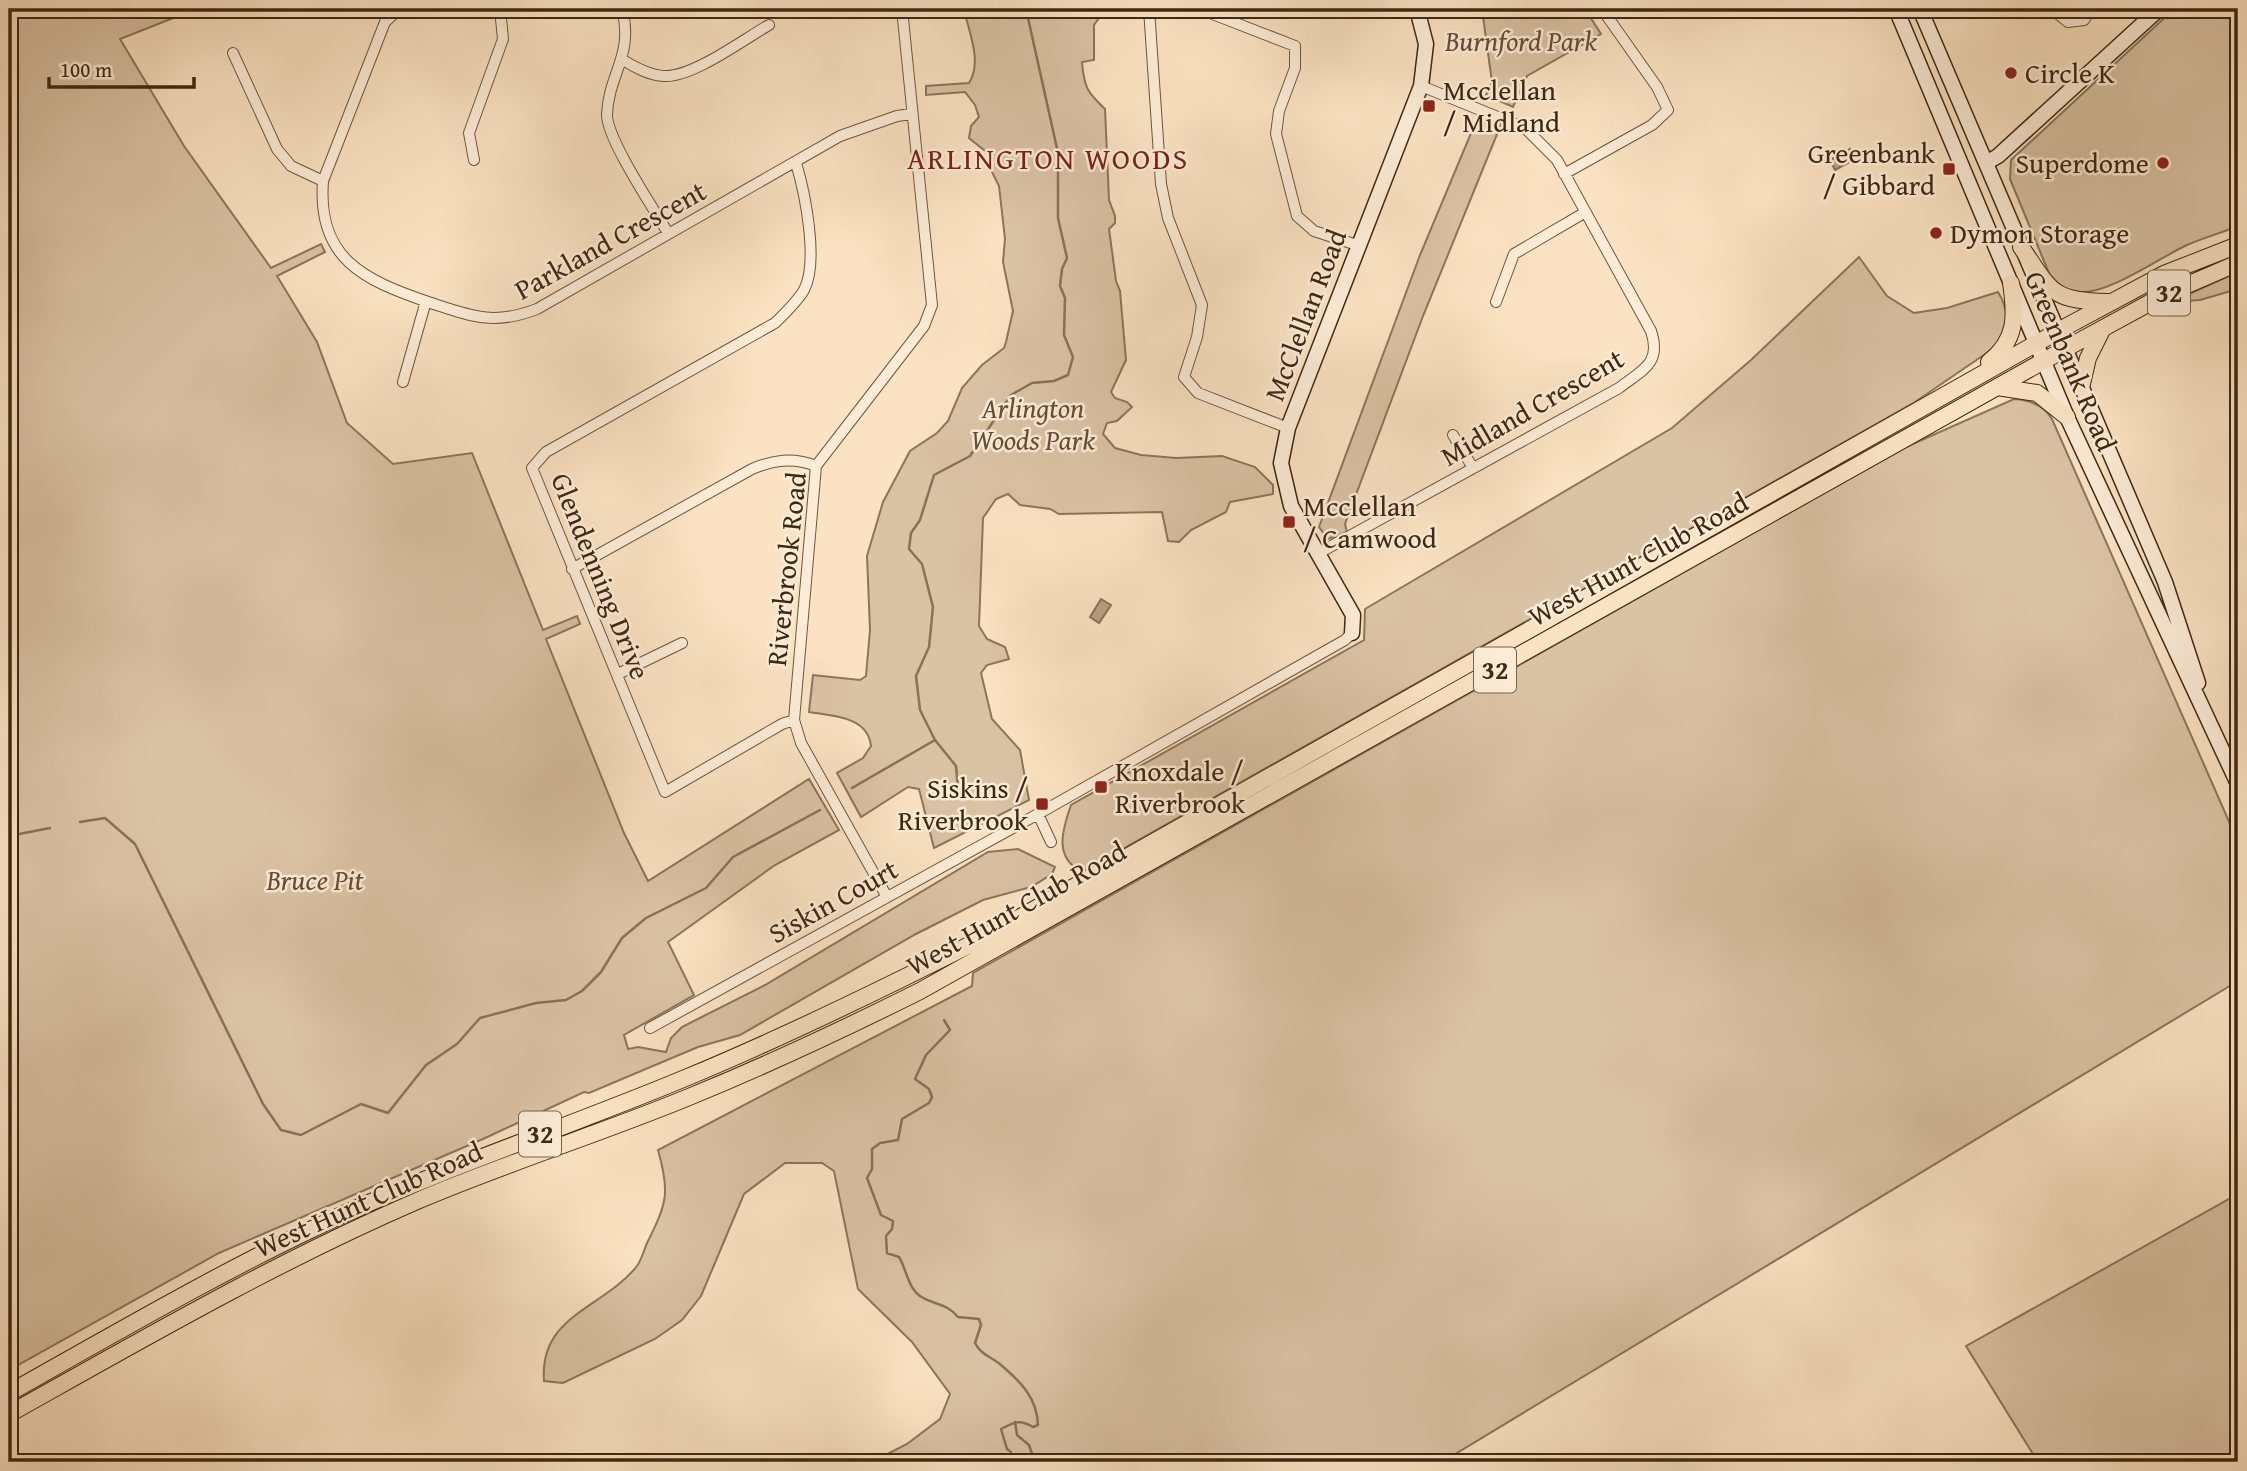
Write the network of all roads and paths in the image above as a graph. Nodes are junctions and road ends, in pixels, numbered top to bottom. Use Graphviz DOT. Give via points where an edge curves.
graph roads {
  1 [pos="399,9"];
  2 [pos="500,9"];
  3 [pos="622,9"];
  4 [pos="902,9"];
  5 [pos="1149,9"];
  6 [pos="1417,9"];
  7 [pos="1602,9"];
  8 [pos="1896,9"];
  9 [pos="1920,9"];
  10 [pos="2052,9"];
  11 [pos="2091,9"];
  12 [pos="2159,9"];
  13 [pos="768,25"];
  14 [pos="233,53"];
  15 [pos="623,60"];
  16 [pos="1951,84"];
  17 [pos="1421,86"];
  18 [pos="1934,94"];
  19 [pos="911,114"];
  20 [pos="474,160"];
  21 [pos="796,163"];
  22 [pos="1986,163"];
  23 [pos="1564,174"];
  24 [pos="323,181"];
  25 [pos="1584,213"];
  26 [pos="668,233"];
  27 [pos="1357,245"];
  28 [pos="2238,245"];
  29 [pos="2021,247"];
  30 [pos="2238,263"];
  31 [pos="2011,283"];
  32 [pos="426,301"];
  33 [pos="1496,302"];
  34 [pos="2111,302"];
  35 [pos="2103,328"];
  36 [pos="2057,332"];
  37 [pos="2037,344"];
  38 [pos="2065,349"];
  39 [pos="2044,361"];
  40 [pos="402,382"];
  41 [pos="1997,387"];
  42 [pos="2081,388"];
  43 [pos="1954,391"];
  44 [pos="2067,417"];
  45 [pos="1288,428"];
  46 [pos="1453,435"];
  47 [pos="816,466"];
  48 [pos="1473,468"];
  49 [pos="1317,554"];
  50 [pos="572,569"];
  51 [pos="1352,633"];
  52 [pos="682,643"];
  53 [pos="618,674"];
  54 [pos="794,720"];
  55 [pos="2213,727"];
  56 [pos="2238,784"];
  57 [pos="1038,814"];
  58 [pos="1051,842"];
  59 [pos="887,897"];
  60 [pos="650,1028"];
  61 [pos="9,1393"];
  62 [pos="9,1414"];
  1 -- 24 [label="street, Parkland Crescent" via="385,22"];
  2 -- 20 [label="street" via="503,39 468,133"];
  3 -- 15 [label="street"];
  4 -- 19 [label="street, Riverbrook Road"];
  5 -- 27 [label="street" via="1210,13 1295,46 1295,68 1276,134 1297,216 1314,230"];
  5 -- 45 [label="street" via="1167,218 1202,305 1184,377 1198,393"];
  6 -- 17 [label="main road, McClellan Road" via="1426,44"];
  7 -- 23 [label="street" via="1668,110 1652,125"];
  8 -- 18 [label="main road, Greenbank Road"];
  9 -- 16 [label="main road, Greenbank Road"];
  10 -- 11 [label="street" via="2068,22 2084,20"];
  12 -- 22 [label="main road"];
  13 -- 15 [label="street" via="688,71 666,77"];
  14 -- 24 [label="street" via="277,149 291,166"];
  15 -- 26 [label="street" via="607,117 614,139"];
  16 -- 18 [label="main road"];
  16 -- 22 [label="main road, Greenbank Road"];
  17 -- 23 [label="street, Midland Crescent" via="1525,128 1543,142"];
  17 -- 27 [label="main road, McClellan Road"];
  18 -- 31 [label="main road, Greenbank Road"];
  19 -- 21 [label="street, Parkland Crescent" via="840,136"];
  19 -- 47 [label="street, Riverbrook Road" via="932,305 924,326"];
  21 -- 26 [label="street, Parkland Crescent"];
  21 -- 50 [label="street, Glendenning Drive" via="810,255 804,290 791,307 775,323 546,452 532,468"];
  22 -- 29 [label="main road, Greenbank Road"];
  23 -- 25 [label="street, Midland Crescent"];
  24 -- 32 [label="street, Parkland Crescent" via="321,204 344,258 370,280"];
  25 -- 33 [label="street" via="1514,254"];
  25 -- 48 [label="street, Midland Crescent" via="1651,331 1656,350 1653,361 1619,388"];
  26 -- 32 [label="street, Parkland Crescent" via="515,318 493,321"];
  27 -- 45 [label="main road, McClellan Road"];
  28 -- 34 [label="main road, West Hunt Club Road / 32" via="2164,274"];
  29 -- 34 [label="main road" via="2058,296"];
  29 -- 36 [label="main road, Greenbank Road"];
  30 -- 35 [label="main road, West Hunt Club Road / 32"];
  31 -- 37 [label="main road, Greenbank Road"];
  31 -- 43 [label="main road" via="2015,310 2009,342"];
  32 -- 40 [label="street"];
  34 -- 36 [label="main road, West Hunt Club Road / 32"];
  35 -- 38 [label="main road, West Hunt Club Road / 32"];
  35 -- 42 [label="main road" via="2088,358"];
  36 -- 37 [label="main road, West Hunt Club Road / 32"];
  36 -- 38 [label="main road, Greenbank Road"];
  37 -- 39 [label="main road, Greenbank Road"];
  37 -- 43 [label="main road, West Hunt Club Road / 32"];
  38 -- 39 [label="main road, West Hunt Club Road / 32"];
  38 -- 42 [label="main road, Greenbank Road"];
  39 -- 41 [label="main road, West Hunt Club Road / 32"];
  39 -- 44 [label="main road, Greenbank Road"];
  41 -- 44 [label="main road" via="2037,393"];
  41 -- 62 [label="main road, West Hunt Club Road / 32" via="920,991 690,1097 418,1201 336,1238"];
  42 -- 55 [label="main road, Greenbank Road" via="2165,582"];
  43 -- 61 [label="main road, West Hunt Club Road / 32" via="911,976 774,1041 344,1214 244,1262"];
  44 -- 55 [label="main road, Greenbank Road"];
  45 -- 49 [label="main road, McClellan Road" via="1281,463 1284,485"];
  46 -- 48 [label="street"];
  47 -- 50 [label="street" via="804,461 772,461 752,469"];
  47 -- 54 [label="street, Riverbrook Road"];
  48 -- 49 [label="street, Midland Crescent"];
  49 -- 51 [label="main road, McClellan Road" via="1353,615"];
  50 -- 53 [label="street, Glendenning Drive"];
  51 -- 57 [label="street, Siskin Court"];
  52 -- 53 [label="street"];
  53 -- 54 [label="street, Glendenning Drive" via="665,792"];
  54 -- 59 [label="street, Riverbrook Road" via="801,743"];
  55 -- 56 [label="main road, Greenbank Road"];
  57 -- 58 [label="street"];
  57 -- 59 [label="street, Siskin Court"];
  59 -- 60 [label="street, Siskin Court"];
}
